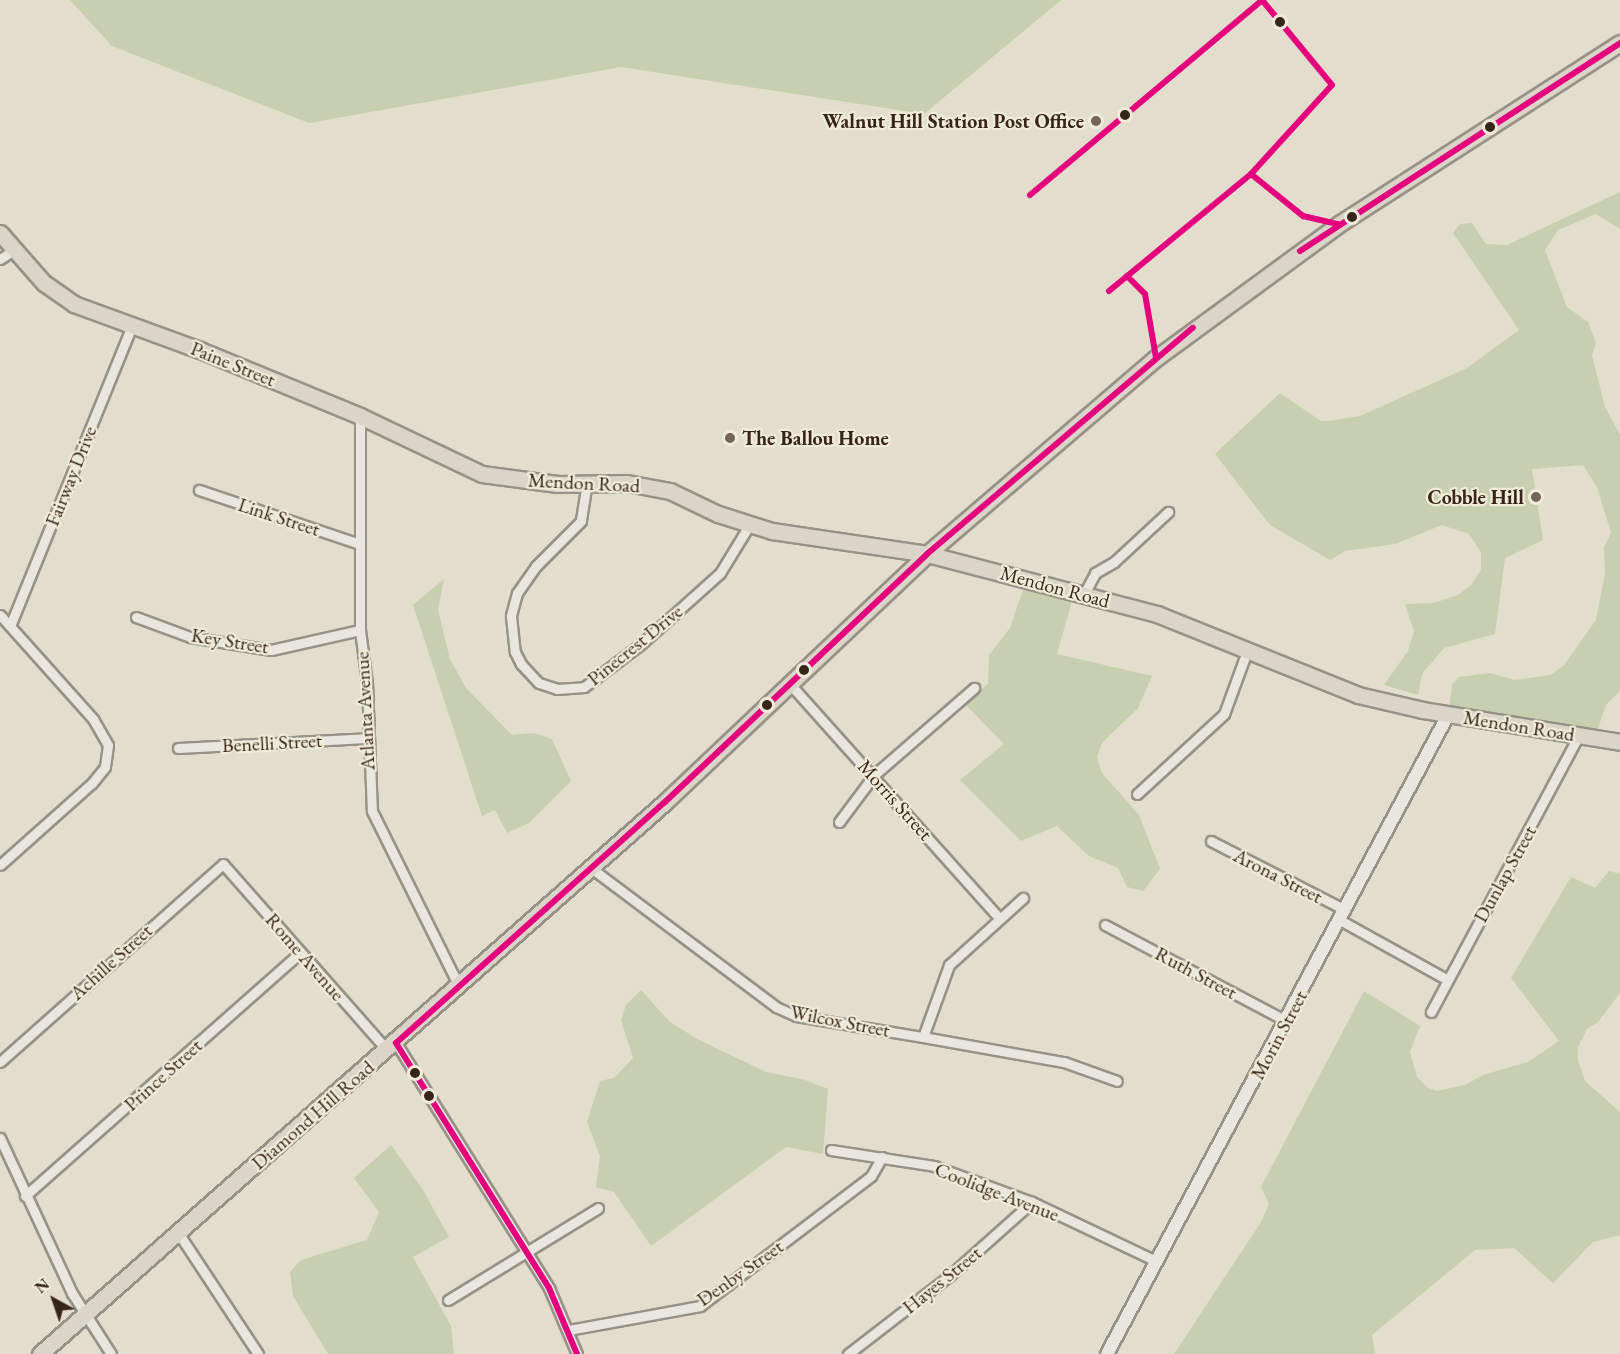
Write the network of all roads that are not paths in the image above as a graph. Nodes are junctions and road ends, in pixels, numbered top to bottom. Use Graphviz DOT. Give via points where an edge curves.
graph roads {
  1 [pos="1620,43"];
  2 [pos="0,233"];
  3 [pos="14,250"];
  4 [pos="0,259"];
  5 [pos="132,326"];
  6 [pos="360,416"];
  7 [pos="482,474"];
  8 [pos="587,482"];
  9 [pos="199,490"];
  10 [pos="1168,512"];
  11 [pos="750,524"];
  12 [pos="359,544"];
  13 [pos="927,554"];
  14 [pos="1084,594"];
  15 [pos="0,615"];
  16 [pos="136,617"];
  17 [pos="10,626"];
  18 [pos="360,630"];
  19 [pos="1247,651"];
  20 [pos="789,683"];
  21 [pos="974,688"];
  22 [pos="1448,714"];
  23 [pos="1580,735"];
  24 [pos="367,738"];
  25 [pos="1620,742"];
  26 [pos="178,748"];
  27 [pos="874,775"];
  28 [pos="1137,794"];
  29 [pos="839,822"];
  30 [pos="1211,841"];
  31 [pos="223,864"];
  32 [pos="0,865"];
  33 [pos="591,868"];
  34 [pos="1023,898"];
  35 [pos="1342,915"];
  36 [pos="999,918"];
  37 [pos="1105,925"];
  38 [pos="300,953"];
  39 [pos="1446,979"];
  40 [pos="459,986"];
  41 [pos="1431,1012"];
  42 [pos="1286,1021"];
  43 [pos="922,1037"];
  44 [pos="391,1047"];
  45 [pos="0,1062"];
  46 [pos="1117,1081"];
  47 [pos="0,1138"];
  48 [pos="831,1150"];
  49 [pos="882,1157"];
  50 [pos="25,1196"];
  51 [pos="1032,1202"];
  52 [pos="598,1208"];
  53 [pos="177,1232"];
  54 [pos="527,1252"];
  55 [pos="1156,1261"];
  56 [pos="448,1300"];
  57 [pos="84,1314"];
  58 [pos="568,1330"];
  59 [pos="40,1354"];
  60 [pos="111,1354"];
  61 [pos="258,1354"];
  62 [pos="577,1354"];
  63 [pos="848,1354"];
  64 [pos="1107,1354"];
  1 -- 13 [label="main road, Diamond Hill Road" via="1339,224 1205,318"];
  2 -- 3 [label="main road, Paine Street"];
  3 -- 4 [label="street"];
  3 -- 5 [label="main road, Paine Street" via="44,284 74,304"];
  5 -- 6 [label="main road, Paine Street"];
  5 -- 17 [label="street, Fairway Drive"];
  6 -- 7 [label="main road, Paine Street"];
  6 -- 12 [label="street, Atlanta Avenue"];
  7 -- 8 [label="main road, Mendon Road" via="557,484"];
  8 -- 11 [label="main road, Mendon Road" via="627,483 670,491"];
  8 -- 11 [label="street, Pinecrest Drive" via="580,522 536,566 517,593 511,616 515,652 521,664 539,683 557,689 584,687 641,644 720,573"];
  9 -- 12 [label="street, Link Street"];
  10 -- 14 [label="street" via="1114,562 1095,573"];
  11 -- 13 [label="main road, Mendon Road" via="829,542"];
  12 -- 18 [label="street, Atlanta Avenue"];
  13 -- 14 [label="main road, Mendon Road"];
  13 -- 20 [label="main road, Diamond Hill Road"];
  14 -- 19 [label="main road, Mendon Road" via="1197,627"];
  15 -- 17 [label="street"];
  16 -- 18 [label="street, Key Street" via="190,637 271,650"];
  17 -- 32 [label="street" via="101,729 108,745 105,767"];
  18 -- 24 [label="street, Atlanta Avenue" via="367,683"];
  19 -- 22 [label="main road, Mendon Road" via="1338,689"];
  19 -- 28 [label="street" via="1224,714"];
  20 -- 27 [label="street, Morris Street"];
  20 -- 33 [label="main road, Diamond Hill Road"];
  21 -- 27 [label="street"];
  22 -- 23 [label="main road, Mendon Road"];
  22 -- 35 [label="street, Morin Street"];
  23 -- 25 [label="main road, Mendon Road"];
  23 -- 39 [label="street, Dunlap Street"];
  24 -- 26 [label="street, Benelli Street"];
  24 -- 40 [label="street, Atlanta Avenue" via="372,811"];
  27 -- 29 [label="street"];
  27 -- 36 [label="street, Morris Street"];
  30 -- 35 [label="street, Arona Street"];
  31 -- 38 [label="street, Rome Avenue"];
  31 -- 45 [label="street, Achille Street"];
  33 -- 40 [label="main road, Diamond Hill Road"];
  33 -- 43 [label="street, Wilcox Street" via="776,1007 796,1016"];
  34 -- 36 [label="street"];
  35 -- 39 [label="street, Arona Street"];
  35 -- 42 [label="street, Morin Street"];
  36 -- 43 [label="street" via="949,965"];
  37 -- 42 [label="street, Ruth Street"];
  38 -- 44 [label="street, Rome Avenue"];
  38 -- 50 [label="street, Prince Street"];
  39 -- 41 [label="street, Dunlap Street"];
  40 -- 44 [label="main road, Diamond Hill Road"];
  42 -- 55 [label="street, Morin Street"];
  43 -- 46 [label="street, Wilcox Street" via="1064,1062"];
  44 -- 53 [label="main road, Diamond Hill Road"];
  44 -- 54 [label="street, Rome Avenue"];
  47 -- 50 [label="street"];
  48 -- 49 [label="street, Coolidge Avenue"];
  49 -- 51 [label="street, Coolidge Avenue" via="934,1166"];
  49 -- 58 [label="street, Denby Street" via="871,1176 700,1306"];
  50 -- 57 [label="street"];
  51 -- 55 [label="street, Coolidge Avenue"];
  51 -- 63 [label="street, Hayes Street" via="949,1276"];
  52 -- 54 [label="street"];
  53 -- 57 [label="main road, Diamond Hill Road"];
  53 -- 61 [label="street"];
  54 -- 56 [label="street"];
  54 -- 58 [label="street, Rome Avenue"];
  55 -- 64 [label="street, Morin Street"];
  57 -- 59 [label="main road, Diamond Hill Road"];
  57 -- 60 [label="street"];
  58 -- 62 [label="street, Rome Avenue"];
}
